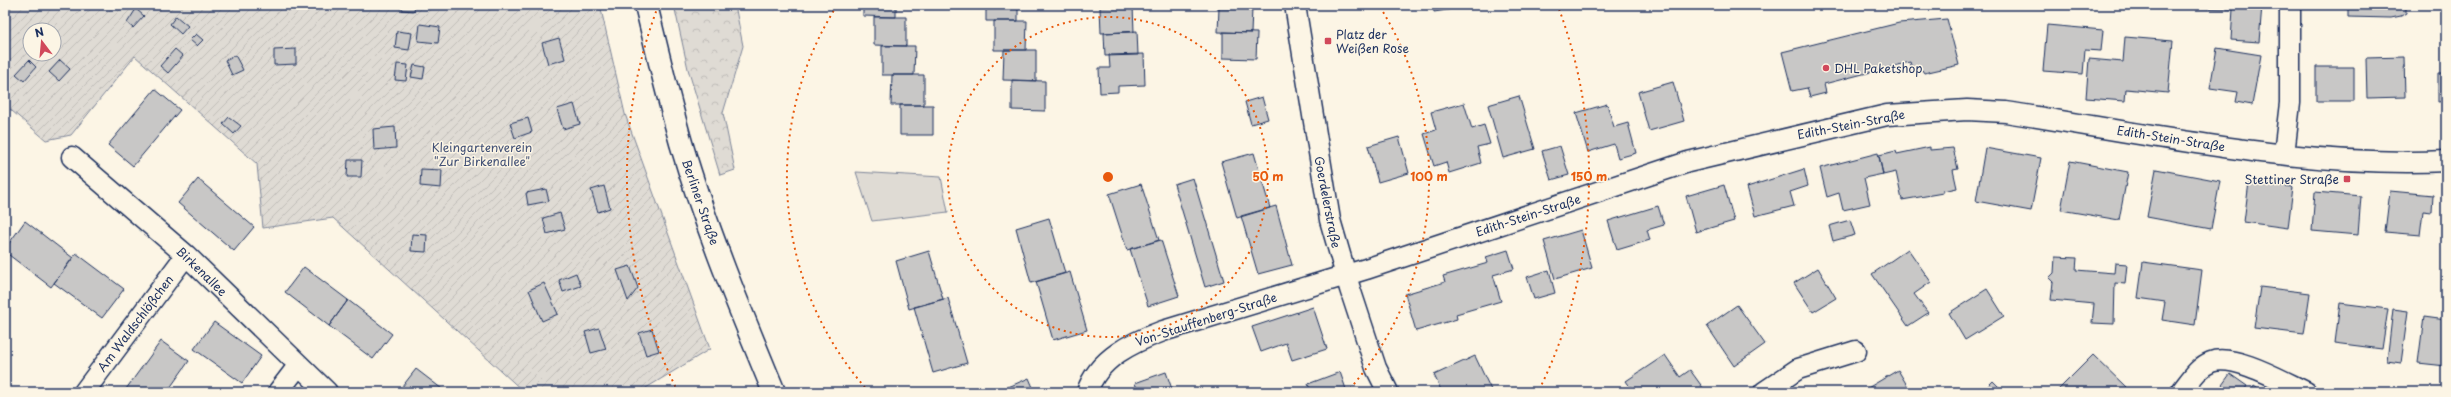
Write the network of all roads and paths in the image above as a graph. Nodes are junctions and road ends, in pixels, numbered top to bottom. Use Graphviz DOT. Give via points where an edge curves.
graph roads {
  1 [pos="646,5"];
  2 [pos="1295,5"];
  3 [pos="2290,5"];
  4 [pos="2284,154"];
  5 [pos="72,157"];
  6 [pos="2446,161"];
  7 [pos="186,255"];
  8 [pos="1345,275"];
  9 [pos="1856,351"];
  10 [pos="298,366"];
  11 [pos="84,392"];
  12 [pos="278,392"];
  13 [pos="327,392"];
  14 [pos="774,392"];
  15 [pos="1087,392"];
  16 [pos="1388,392"];
  17 [pos="1764,392"];
  18 [pos="2181,392"];
  19 [pos="2306,392"];
  1 -- 14 [label="highway, Berliner Straße" via="681,143 733,294"];
  2 -- 8 [label="street, Goerdelerstraße" via="1330,220"];
  3 -- 4 [label="street" via="2290,103"];
  4 -- 6 [label="street, Edith-Stein-Straße" via="2396,162"];
  4 -- 8 [label="street, Edith-Stein-Straße" via="2006,112 1967,110 1887,115 1688,162"];
  5 -- 7 [label="street, Birkenallee"];
  7 -- 10 [label="street, Birkenallee"];
  7 -- 11 [label="street, Am Waldschlößchen"];
  8 -- 15 [label="street, Von-Stauffenberg-Straße" via="1141,339 1122,350 1102,367"];
  8 -- 16 [label="street, Goerdelerstraße" via="1376,368"];
  9 -- 17 [label="street" via="1798,369"];
  10 -- 12 [label="street"];
  10 -- 13 [label="street, Birkenallee"];
  18 -- 19 [label="street" via="2202,367 2218,360 2247,366"];
}
